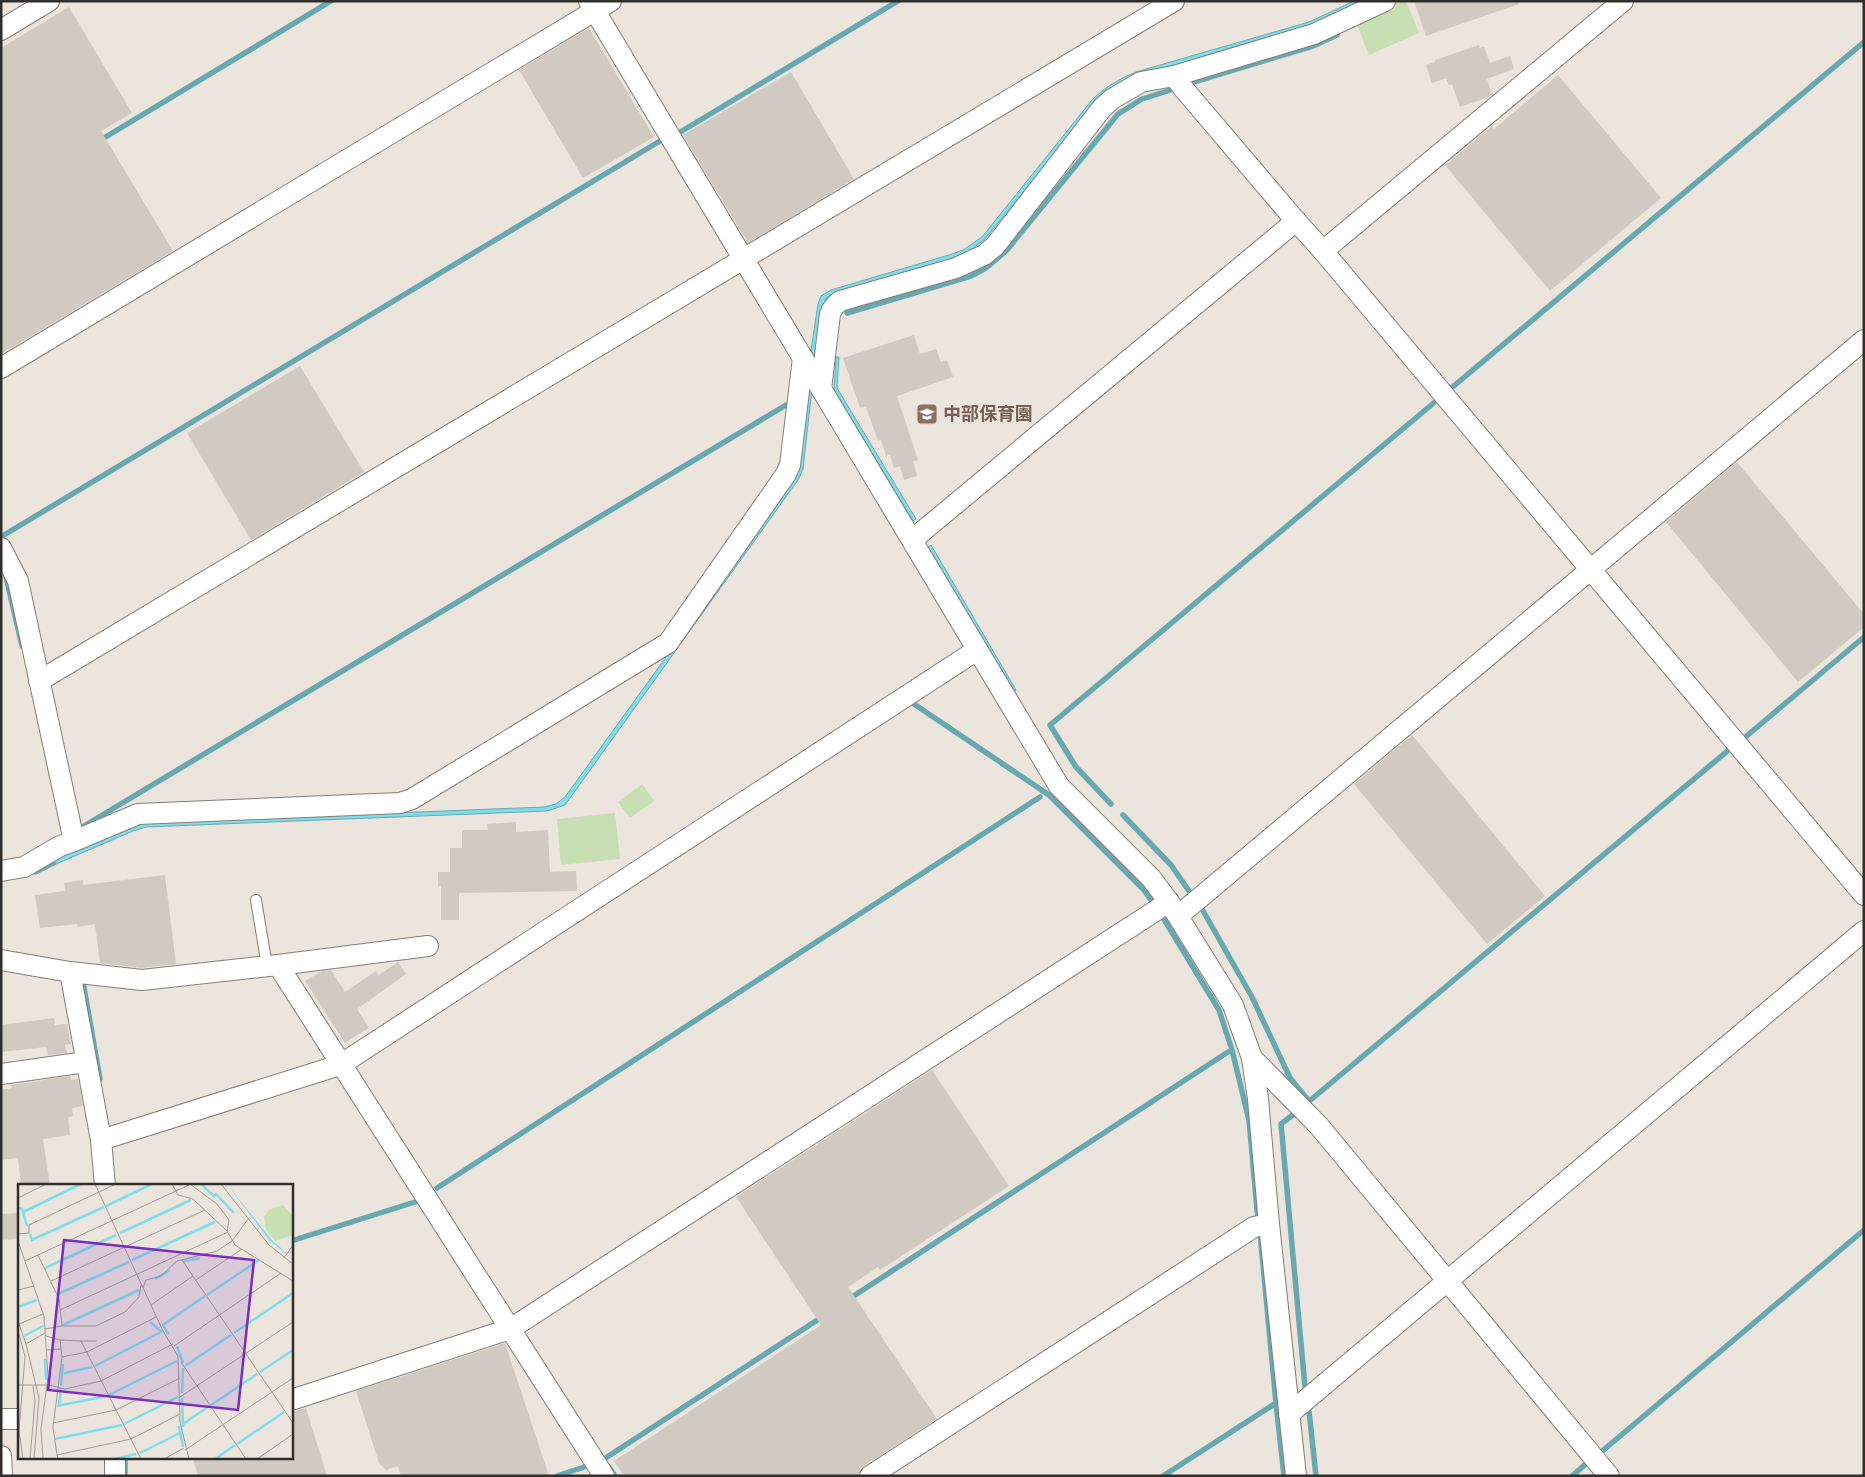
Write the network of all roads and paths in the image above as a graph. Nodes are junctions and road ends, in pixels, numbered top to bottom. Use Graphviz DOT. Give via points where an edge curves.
graph roads {
  1 [pos="49,1"];
  2 [pos="1174,1"];
  3 [pos="1385,1"];
  4 [pos="1623,1"];
  5 [pos="598,5"];
  6 [pos="1,30"];
  7 [pos="1174,76"];
  8 [pos="1296,221"];
  9 [pos="1323,251"];
  10 [pos="742,260"];
  11 [pos="1864,340"];
  12 [pos="1,368"];
  13 [pos="811,373"];
  14 [pos="912,540"];
  15 [pos="1,548"];
  16 [pos="1590,569"];
  17 [pos="977,650"];
  18 [pos="39,681"];
  19 [pos="74,841"];
  20 [pos="1,871"];
  21 [pos="1864,895"];
  22 [pos="256,900"];
  23 [pos="1174,909"];
  24 [pos="1864,931"];
  25 [pos="428,946"];
  26 [pos="1,960"];
  27 [pos="272,965"];
  28 [pos="70,972"];
  29 [pos="1252,1058"];
  30 [pos="86,1062"];
  31 [pos="340,1065"];
  32 [pos="1,1074"];
  33 [pos="106,1138"];
  34 [pos="105,1184"];
  35 [pos="1269,1224"];
  36 [pos="1447,1282"];
  37 [pos="510,1329"];
  38 [pos="292,1400"];
  39 [pos="1289,1414"];
  40 [pos="1,1419"];
  41 [pos="18,1419"];
  42 [pos="1,1456"];
  43 [pos="115,1460"];
  44 [pos="2,1476"];
  45 [pos="116,1476"];
  46 [pos="604,1476"];
  47 [pos="870,1476"];
  48 [pos="1296,1476"];
  49 [pos="1609,1476"];
  1 -- 6 [label="street"];
  2 -- 10 [label="street"];
  3 -- 7 [label="street" via="1314,34"];
  4 -- 9 [label="street"];
  5 -- 10 [label="street"];
  5 -- 12 [label="street"];
  7 -- 8 [label="street"];
  7 -- 13 [label="street" via="1141,82 1102,108 995,246 984,255 956,268 836,304 831,309"];
  8 -- 9 [label="street"];
  8 -- 14 [label="street"];
  9 -- 16 [label="street"];
  10 -- 13 [label="street"];
  10 -- 18 [label="street"];
  11 -- 16 [label="street"];
  13 -- 14 [label="street"];
  13 -- 19 [label="street" via="786,474 668,643 412,799 400,803 138,814"];
  14 -- 17 [label="street"];
  15 -- 18 [label="street" via="18,581"];
  16 -- 21 [label="street"];
  16 -- 23 [label="street"];
  17 -- 23 [label="street" via="1059,786 1151,878"];
  17 -- 31 [label="street"];
  18 -- 19 [label="street"];
  19 -- 20 [label="street" via="24,868"];
  22 -- 27 [label="lane"];
  23 -- 29 [label="street" via="1233,1005"];
  23 -- 37 [label="street"];
  24 -- 36 [label="street"];
  25 -- 27 [label="street"];
  26 -- 28 [label="street"];
  27 -- 28 [label="street" via="142,980"];
  27 -- 31 [label="street"];
  28 -- 30 [label="street"];
  29 -- 35 [label="street"];
  29 -- 36 [label="street" via="1319,1126"];
  30 -- 32 [label="street"];
  30 -- 33 [label="street"];
  31 -- 33 [label="street"];
  31 -- 37 [label="street"];
  33 -- 34 [label="street"];
  35 -- 39 [label="street"];
  35 -- 47 [label="street" via="1254,1227"];
  36 -- 39 [label="street"];
  36 -- 49 [label="street"];
  37 -- 38 [label="street"];
  37 -- 46 [label="street"];
  39 -- 48 [label="street"];
  40 -- 41 [label="street"];
  42 -- 44 [label="street"];
  43 -- 45 [label="street"];
}
